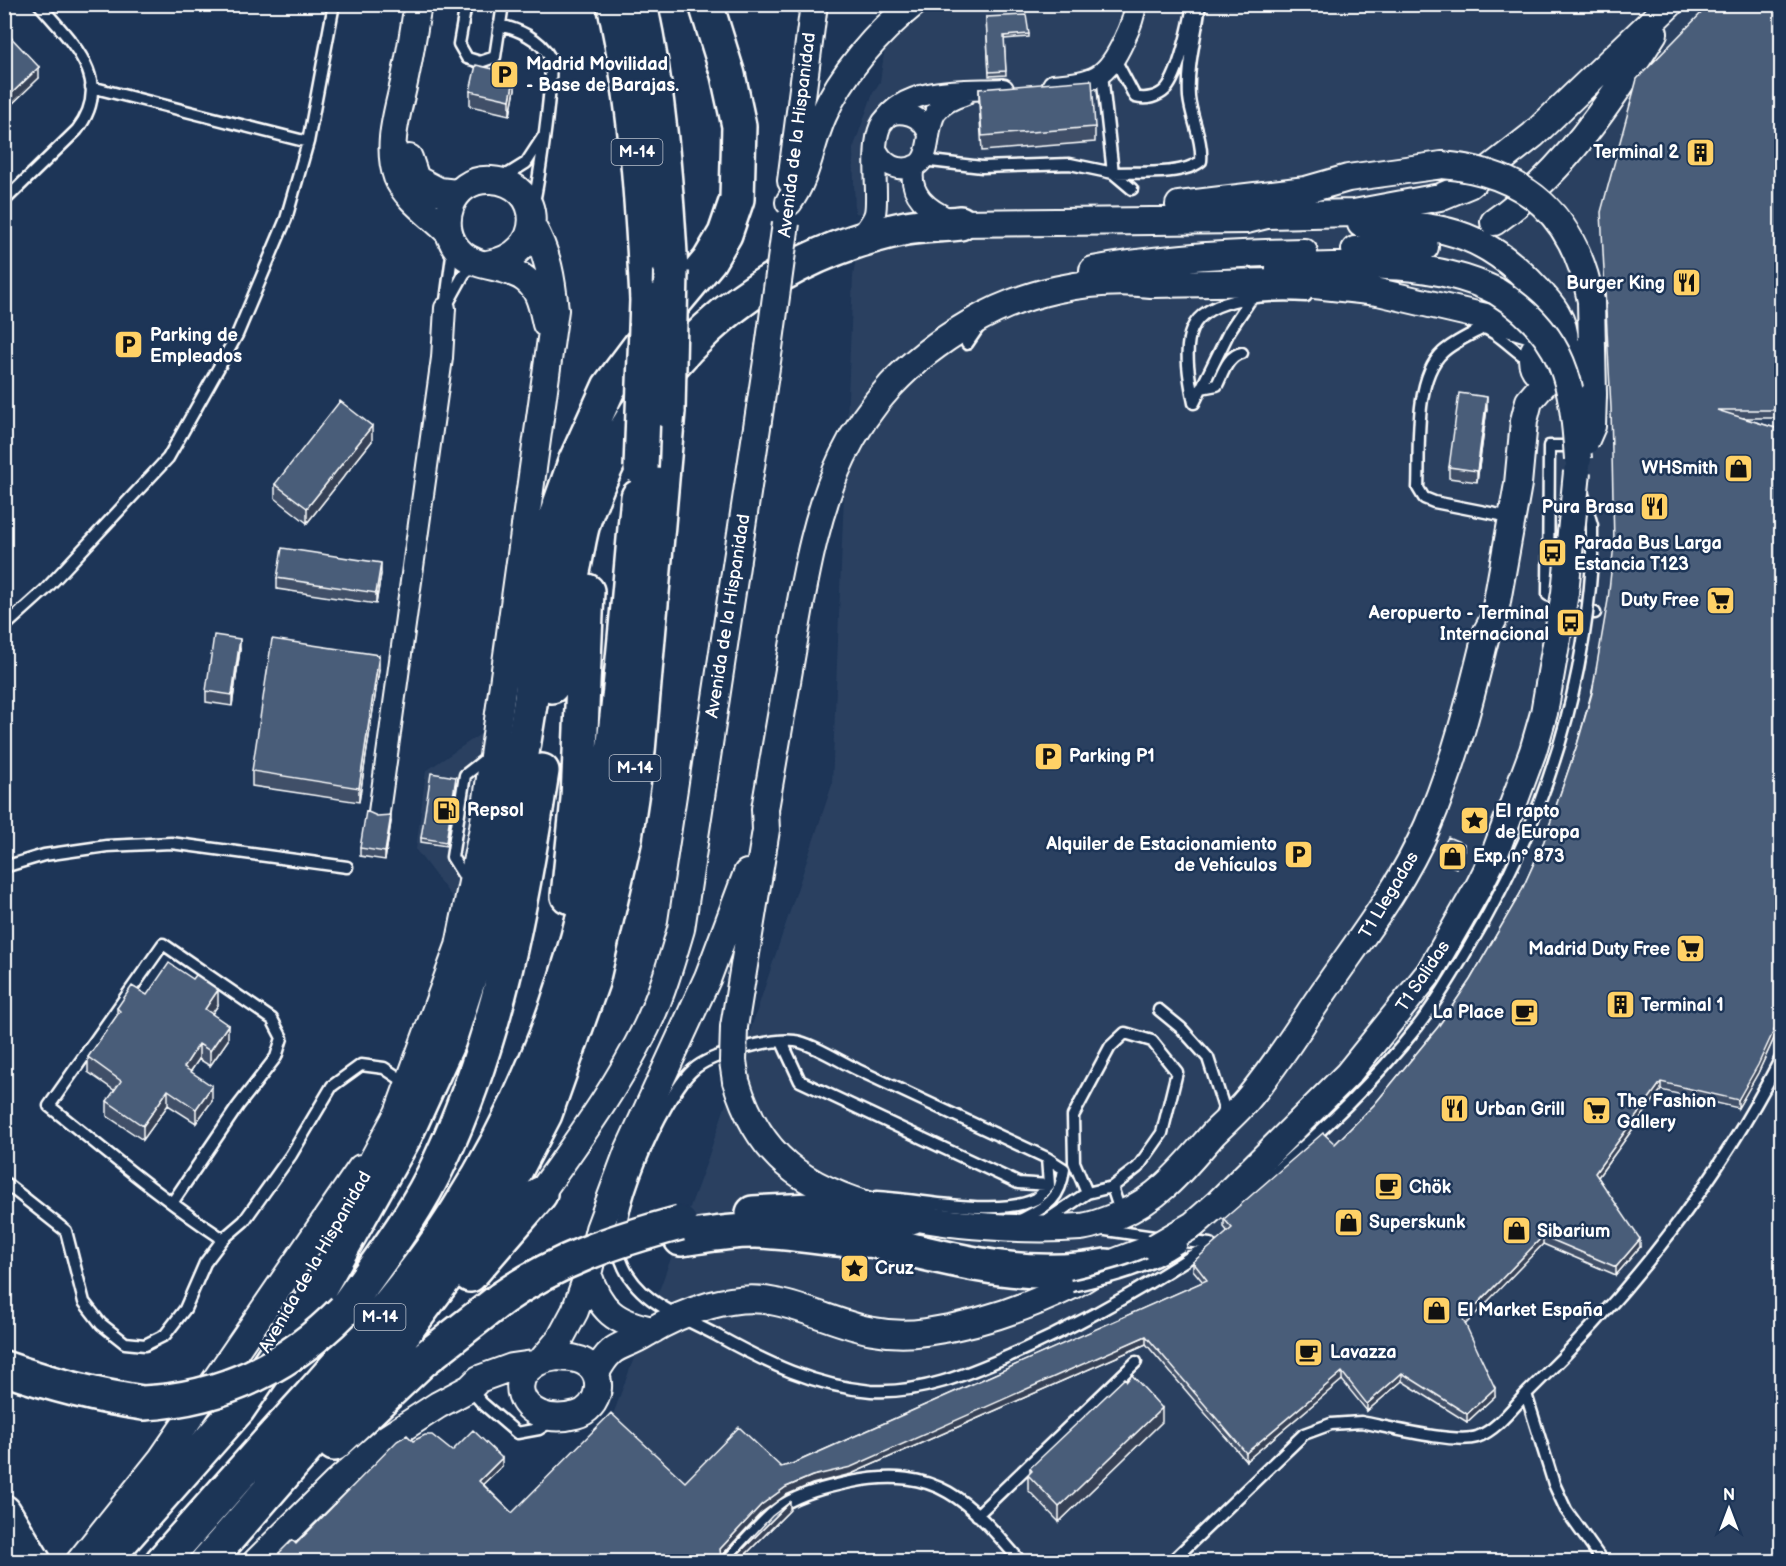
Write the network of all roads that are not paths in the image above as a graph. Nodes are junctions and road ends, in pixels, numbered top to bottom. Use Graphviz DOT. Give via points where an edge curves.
graph roads {
  1 [pos="39,4"];
  2 [pos="334,4"];
  3 [pos="418,4"];
  4 [pos="466,4"];
  5 [pos="503,4"];
  6 [pos="614,4"];
  7 [pos="640,4"];
  8 [pos="692,4"];
  9 [pos="706,4"];
  10 [pos="720,4"];
  11 [pos="814,4"];
  12 [pos="913,4"];
  13 [pos="1124,4"];
  14 [pos="1136,4"];
  15 [pos="1193,4"];
  16 [pos="1200,4"];
  17 [pos="1671,4"];
  18 [pos="499,25"];
  19 [pos="1123,42"];
  20 [pos="1109,67"];
  21 [pos="406,73"];
  22 [pos="728,75"];
  23 [pos="1039,86"];
  24 [pos="91,87"];
  25 [pos="1017,88"];
  26 [pos="978,91"];
  27 [pos="884,121"];
  28 [pos="544,134"];
  29 [pos="929,134"];
  30 [pos="308,142"];
  31 [pos="877,151"];
  32 [pos="738,155"];
  33 [pos="918,163"];
  34 [pos="1113,173"];
  35 [pos="499,180"];
  36 [pos="1132,189"];
  37 [pos="456,193"];
  38 [pos="4,201"];
  39 [pos="787,213"];
  40 [pos="531,219"];
  41 [pos="1106,220"];
  42 [pos="1247,220"];
  43 [pos="1494,222"];
  44 [pos="960,223"];
  45 [pos="450,238"];
  46 [pos="858,241"];
  47 [pos="1425,247"];
  48 [pos="482,263"];
  49 [pos="1130,282"];
  50 [pos="1062,289"];
  51 [pos="1252,297"];
  52 [pos="445,308"];
  53 [pos="981,316"];
  54 [pos="1483,328"];
  55 [pos="1556,341"];
  56 [pos="967,344"];
  57 [pos="551,346"];
  58 [pos="1242,353"];
  59 [pos="1540,370"];
  60 [pos="1201,388"];
  61 [pos="1584,459"];
  62 [pos="575,462"];
  63 [pos="625,464"];
  64 [pos="1512,517"];
  65 [pos="1595,613"];
  66 [pos="4,627"];
  67 [pos="552,686"];
  68 [pos="765,809"];
  69 [pos="379,812"];
  70 [pos="4,867"];
  71 [pos="347,867"];
  72 [pos="1159,1010"];
  73 [pos="782,1042"];
  74 [pos="1782,1056"];
  75 [pos="410,1085"];
  76 [pos="1216,1131"];
  77 [pos="1047,1158"];
  78 [pos="4,1182"];
  79 [pos="1049,1185"];
  80 [pos="1112,1187"];
  81 [pos="1087,1193"];
  82 [pos="540,1194"];
  83 [pos="838,1196"];
  84 [pos="172,1203"];
  85 [pos="1121,1214"];
  86 [pos="910,1217"];
  87 [pos="1009,1226"];
  88 [pos="1084,1227"];
  89 [pos="1037,1228"];
  90 [pos="681,1231"];
  91 [pos="223,1239"];
  92 [pos="852,1241"];
  93 [pos="1106,1266"];
  94 [pos="939,1269"];
  95 [pos="588,1274"];
  96 [pos="1038,1286"];
  97 [pos="1072,1286"];
  98 [pos="683,1317"];
  99 [pos="652,1330"];
  100 [pos="385,1358"];
  101 [pos="538,1362"];
  102 [pos="1136,1362"];
  103 [pos="4,1368"];
  104 [pos="596,1374"];
  105 [pos="470,1389"];
  106 [pos="1526,1394"];
  107 [pos="522,1395"];
  108 [pos="556,1417"];
  109 [pos="268,1493"];
  110 [pos="977,1515"];
  111 [pos="8,1529"];
  112 [pos="11,1562"];
  113 [pos="34,1562"];
  114 [pos="79,1562"];
  115 [pos="103,1562"];
  116 [pos="162,1562"];
  117 [pos="207,1562"];
  118 [pos="255,1562"];
  119 [pos="726,1562"];
  120 [pos="1022,1562"];
  121 [pos="1171,1562"];
  122 [pos="1603,1562"];
  1 -- 24 [label="lane" via="85,59"];
  2 -- 30 [label="lane"];
  3 -- 21 [label="street"];
  4 -- 18 [label="lane" via="459,44 467,58 480,62 495,57"];
  5 -- 18 [label="lane"];
  6 -- 63 [label="highway, M-14, bridge" via="634,123 647,300"];
  7 -- 100 [label="highway, M-14, bridge" via="657,103 671,271 668,411 638,751 625,838 592,982 545,1114 508,1185 460,1258"];
  8 -- 32 [label="highway"];
  9 -- 22 [label="highway"];
  10 -- 22 [label="highway"];
  11 -- 39 [label="street, Avenida de la Hispanidad"];
  12 -- 39 [label="street" via="848,74 823,116 801,185"];
  13 -- 19 [label="street"];
  14 -- 19 [label="street" via="1134,21"];
  15 -- 20 [label="lane" via="1173,77 1165,90 1153,97 1136,97"];
  16 -- 34 [label="lane" via="1189,83 1201,161 1195,166 1165,172"];
  17 -- 42 [label="street" via="1533,135 1469,185 1440,197 1354,213 1267,215"];
  17 -- 43 [label="street" via="1614,96 1553,172 1521,204"];
  18 -- 28 [label="lane" via="542,45 550,57 553,66"];
  19 -- 20 [label="street"];
  20 -- 23 [label="street" via="1072,83"];
  20 -- 34 [label="lane"];
  21 -- 37 [label="street" via="410,165 416,179 426,186"];
  21 -- 45 [label="street" via="394,137 397,178"];
  22 -- 32 [label="highway" via="739,126"];
  24 -- 30 [label="lane"];
  24 -- 38 [label="lane" via="86,119"];
  25 -- 26 [label="street"];
  26 -- 27 [label="street" via="909,99 891,110"];
  26 -- 29 [label="street" via="954,98 937,110"];
  27 -- 29 [label="street" via="900,114 910,115"];
  27 -- 31 [label="street" via="876,135"];
  28 -- 35 [label="lane" via="526,163"];
  28 -- 40 [label="lane" via="544,156"];
  29 -- 33 [label="street" via="930,143"];
  30 -- 66 [label="lane" via="286,219 237,336 168,458 45,590"];
  31 -- 33 [label="street" via="887,164 896,168"];
  31 -- 46 [label="street" via="875,214"];
  32 -- 62 [label="highway" via="737,199 725,234 709,261 609,387"];
  33 -- 34 [label="lane" via="982,167 1070,164"];
  33 -- 44 [label="street" via="914,189 917,196 941,215"];
  34 -- 36 [label="lane"];
  35 -- 37 [label="street" via="484,179"];
  35 -- 40 [label="street" via="515,187 525,198"];
  37 -- 45 [label="street" via="446,216"];
  39 -- 82 [label="street, Avenida de la Hispanidad, bridge" via="681,929 646,1028 604,1102"];
  40 -- 48 [label="street" via="528,240 519,252 502,262"];
  40 -- 57 [label="street, Avenida de la Hispanidad" via="551,274 555,310"];
  41 -- 42 [label="street"];
  41 -- 44 [label="street"];
  41 -- 61 [label="street, bridge" via="1155,207 1306,190 1348,178 1442,165 1486,171 1522,187 1539,199 1576,245 1591,301 1592,426"];
  42 -- 55 [label="street" via="1266,225 1425,225 1479,242 1525,275 1549,301 1565,327"];
  44 -- 46 [label="highway" via="908,228"];
  45 -- 48 [label="street" via="463,256"];
  45 -- 52 [label="lane"];
  46 -- 63 [label="highway" via="812,258 769,281 693,341 644,402"];
  47 -- 50 [label="street" via="1219,253 1148,260 1087,272"];
  48 -- 52 [label="lane" via="464,274"];
  48 -- 57 [label="street, Avenida de la Hispanidad" via="525,279 540,297"];
  49 -- 50 [label="street"];
  49 -- 55 [label="street" via="1287,282 1378,292 1494,319"];
  49 -- 61 [label="street, bridge" via="1152,275 1243,269 1392,266 1448,273 1496,291 1523,310 1559,355 1574,402"];
  50 -- 53 [label="street"];
  51 -- 54 [label="lane" via="1367,302"];
  51 -- 60 [label="lane" via="1230,330"];
  51 -- 60 [label="lane" via="1221,305 1196,322 1189,342 1194,403"];
  52 -- 69 [label="street" via="441,369"];
  53 -- 56 [label="lane" via="978,329"];
  53 -- 68 [label="street" via="931,348 899,377 868,413 834,472 808,560"];
  54 -- 59 [label="lane" via="1501,336"];
  54 -- 64 [label="lane" via="1443,352 1431,367 1422,400 1418,488 1424,498 1434,502"];
  55 -- 59 [label="street" via="1536,346"];
  55 -- 59 [label="street" via="1572,352 1566,374"];
  57 -- 75 [label="street, Avenida de la Hispanidad" via="493,753 459,946"];
  58 -- 60 [label="lane" via="1230,359 1216,385"];
  59 -- 64 [label="street, T1 Llegadas" via="1524,421"];
  61 -- 65 [label="lane" via="1549,446 1548,595"];
  61 -- 93 [label="street, T1 Salidas, bridge" via="1544,713 1494,856 1429,973 1348,1074 1192,1225 1155,1247"];
  61 -- 97 [label="lane, bridge" via="1592,562 1589,605 1567,718 1524,844 1503,889 1450,979 1418,1027 1365,1087 1234,1205 1170,1253 1145,1266"];
  62 -- 67 [label="highway" via="557,597"];
  62 -- 115 [label="highway" via="552,527 531,698 492,907 449,1040 405,1137 315,1296 238,1409"];
  63 -- 67 [label="highway" via="585,519"];
  63 -- 116 [label="highway, M-14" via="612,750 596,859 566,979 545,1036 511,1116 457,1212 379,1318"];
  64 -- 76 [label="street, T1 Llegadas" via="1494,618 1487,630 1454,756 1428,825 1364,938 1290,1045 1245,1103"];
  67 -- 103 [label="highway, bridge" via="529,860 487,1041 440,1162 415,1208 344,1310 284,1361 247,1381 176,1401 143,1403 106,1398"];
  68 -- 83 [label="street, T1 Llegadas, bridge" via="766,830 734,1027 736,1081 749,1116 771,1150 796,1173"];
  68 -- 95 [label="street" via="745,883 708,977 628,1151 599,1228"];
  70 -- 71 [label="lane" via="44,855 107,846 171,843"];
  72 -- 76 [label="lane" via="1208,1058 1224,1108"];
  73 -- 77 [label="lane" via="795,1041"];
  73 -- 79 [label="lane" via="800,1081 1018,1183"];
  73 -- 98 [label="lane" via="720,1053 693,1069 672,1094 642,1156 620,1223 619,1257 630,1280 645,1297"];
  74 -- 106 [label="lane" via="1739,1134 1674,1232 1607,1310"];
  75 -- 91 [label="lane" via="384,1068 362,1065 332,1086 291,1155 244,1221"];
  75 -- 114 [label="street, Avenida de la Hispanidad" via="398,1113 319,1232 123,1509"];
  76 -- 85 [label="street, T1 Llegadas" via="1177,1178"];
  77 -- 79 [label="lane"];
  77 -- 87 [label="lane" via="1064,1169 1062,1188 1048,1205"];
  78 -- 91 [label="lane" via="66,1231 84,1302 101,1324 125,1343 145,1345 165,1335"];
  79 -- 83 [label="lane" via="1037,1198 987,1207"];
  80 -- 81 [label="lane"];
  80 -- 81 [label="lane" via="1138,1167 1162,1133 1177,1072 1152,1041 1125,1033 1110,1047 1072,1116 1074,1162"];
  80 -- 85 [label="lane"];
  81 -- 89 [label="lane"];
  82 -- 100 [label="highway" via="429,1323"];
  83 -- 86 [label="street, T1 Llegadas"];
  84 -- 84 [label="lane" via="48,1106 163,944 272,1019 282,1038 276,1057"];
  84 -- 91 [label="lane"];
  85 -- 88 [label="street, T1 Llegadas"];
  86 -- 87 [label="street, T1 Llegadas"];
  86 -- 90 [label="highway" via="811,1210 748,1213"];
  87 -- 89 [label="street, T1 Llegadas"];
  88 -- 89 [label="street, T1 Llegadas"];
  88 -- 98 [label="lane" via="1210,1244 1142,1290 1051,1337 976,1370 914,1388 873,1391 811,1380"];
  90 -- 92 [label="highway" via="771,1231"];
  90 -- 109 [label="highway, bridge" via="601,1258 501,1299 394,1385 320,1458"];
  92 -- 93 [label="highway" via="871,1240 994,1268 1070,1271"];
  92 -- 94 [label="lane" via="870,1250"];
  93 -- 97 [label="street, T1 Salidas"];
  95 -- 99 [label="street" via="596,1295 610,1313 630,1326"];
  95 -- 101 [label="street" via="560,1339"];
  96 -- 97 [label="lane"];
  97 -- 98 [label="street, T1 Salidas" via="953,1327 905,1334 854,1328 787,1305 758,1300 723,1301"];
  98 -- 99 [label="street, T1 Salidas"];
  99 -- 104 [label="street, T1 Salidas" via="617,1346 605,1356"];
  100 -- 109 [label="highway, M-14" via="299,1452"];
  101 -- 104 [label="street" via="575,1358 586,1362"];
  101 -- 105 [label="street" via="499,1371 479,1379"];
  101 -- 107 [label="street" via="524,1373"];
  102 -- 110 [label="lane"];
  104 -- 108 [label="street" via="598,1396 590,1407 579,1414"];
  105 -- 107 [label="street" via="491,1387"];
  105 -- 108 [label="lane" via="517,1433 539,1429"];
  105 -- 118 [label="street" via="387,1438"];
  106 -- 121 [label="lane" via="1491,1430 1470,1439 1347,1422 1304,1434"];
  106 -- 122 [label="lane" via="1554,1484 1566,1510"];
  107 -- 108 [label="street" via="527,1407 539,1416"];
  109 -- 117 [label="highway, M-14"];
  110 -- 119 [label="lane" via="956,1495 930,1482 894,1477 859,1481 800,1496 780,1507"];
  110 -- 120 [label="lane"];
  111 -- 112 [label="highway"];
  111 -- 113 [label="highway"];
}
